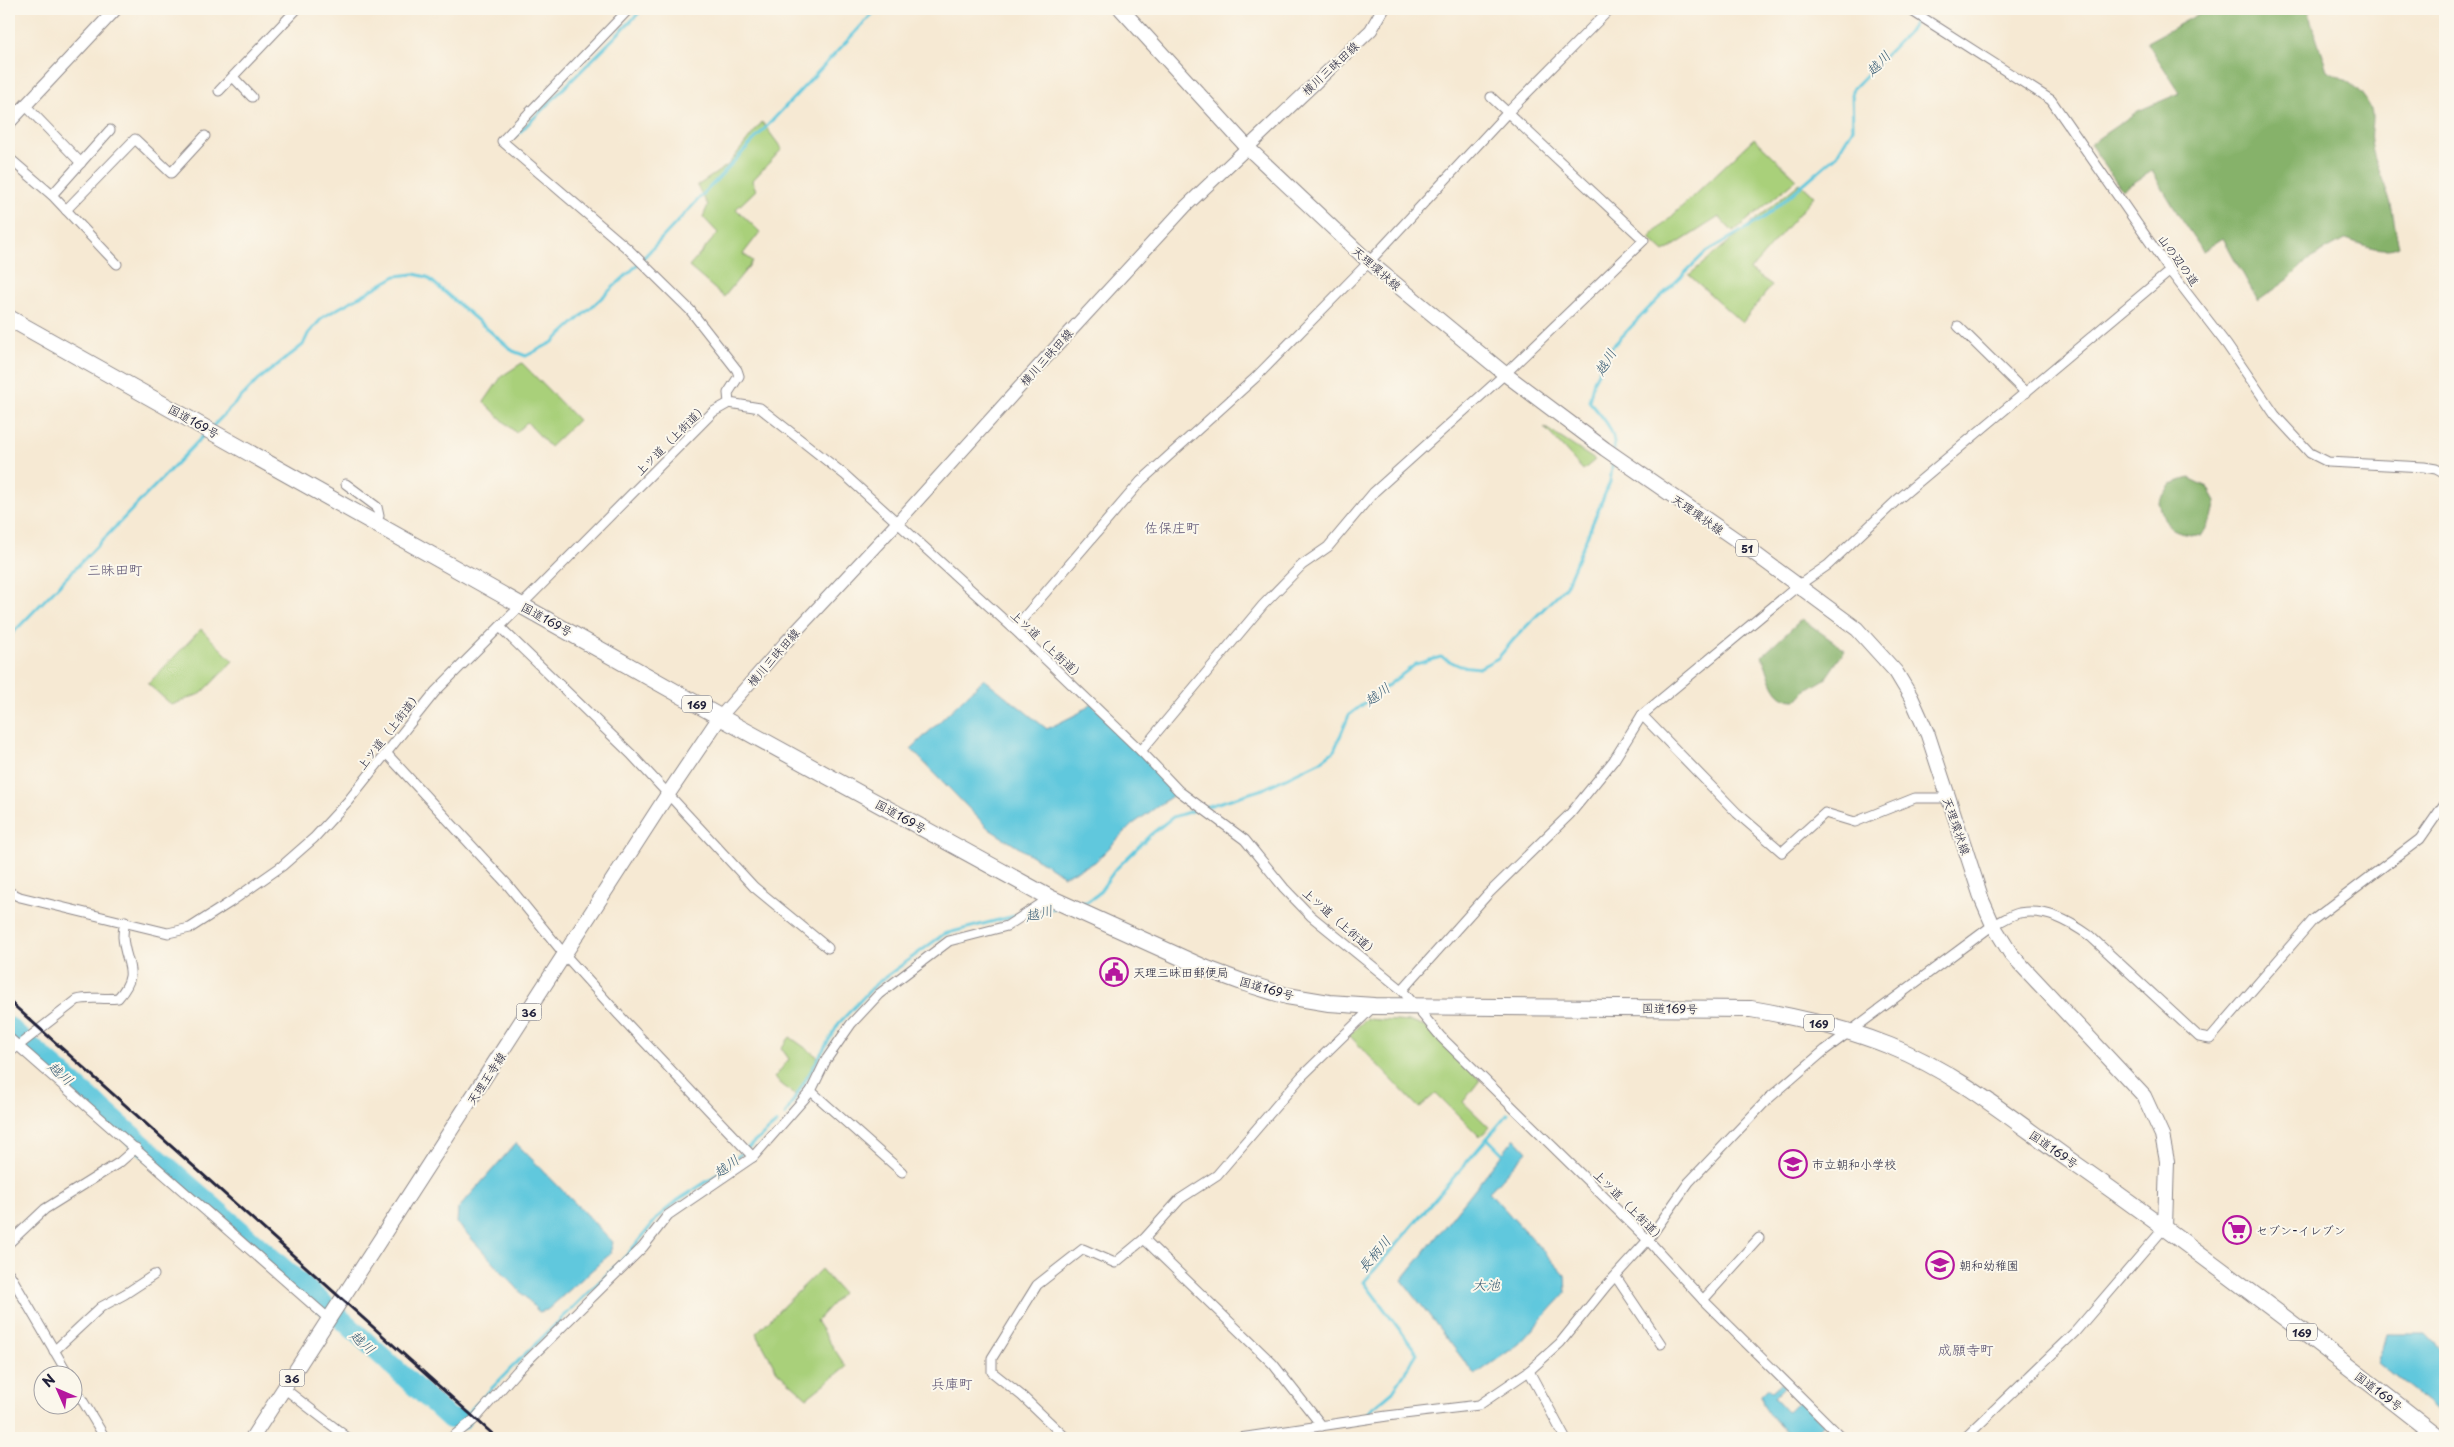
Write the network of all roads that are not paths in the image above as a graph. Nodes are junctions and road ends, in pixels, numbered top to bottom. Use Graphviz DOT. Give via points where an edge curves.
graph roads {
  1 [pos="116,9"];
  2 [pos="297,9"];
  3 [pos="629,9"];
  4 [pos="1121,9"];
  5 [pos="1383,9"];
  6 [pos="1610,9"];
  7 [pos="1909,9"];
  8 [pos="232,78"];
  9 [pos="219,91"];
  10 [pos="252,97"];
  11 [pos="1491,97"];
  12 [pos="25,105"];
  13 [pos="1508,113"];
  14 [pos="9,123"];
  15 [pos="110,130"];
  16 [pos="205,136"];
  17 [pos="1247,147"];
  18 [pos="9,158"];
  19 [pos="81,163"];
  20 [pos="52,195"];
  21 [pos="66,210"];
  22 [pos="1369,262"];
  23 [pos="117,264"];
  24 [pos="2170,271"];
  25 [pos="9,318"];
  26 [pos="1958,326"];
  27 [pos="1505,374"];
  28 [pos="2026,393"];
  29 [pos="729,402"];
  30 [pos="2445,474"];
  31 [pos="346,484"];
  32 [pos="898,522"];
  33 [pos="375,523"];
  34 [pos="1799,585"];
  35 [pos="521,605"];
  36 [pos="500,626"];
  37 [pos="1014,629"];
  38 [pos="1642,715"];
  39 [pos="720,717"];
  40 [pos="1141,751"];
  41 [pos="387,754"];
  42 [pos="668,794"];
  43 [pos="1947,798"];
  44 [pos="2445,803"];
  45 [pos="9,892"];
  46 [pos="1050,898"];
  47 [pos="125,921"];
  48 [pos="1993,925"];
  49 [pos="828,948"];
  50 [pos="565,955"];
  51 [pos="1402,990"];
  52 [pos="1374,1006"];
  53 [pos="1416,1006"];
  54 [pos="1850,1032"];
  55 [pos="9,1038"];
  56 [pos="18,1044"];
  57 [pos="9,1053"];
  58 [pos="811,1091"];
  59 [pos="136,1148"];
  60 [pos="753,1157"];
  61 [pos="902,1172"];
  62 [pos="2165,1227"];
  63 [pos="1759,1238"];
  64 [pos="1144,1239"];
  65 [pos="1648,1240"];
  66 [pos="9,1244"];
  67 [pos="9,1273"];
  68 [pos="154,1275"];
  69 [pos="1616,1277"];
  70 [pos="1704,1300"];
  71 [pos="332,1314"];
  72 [pos="1661,1344"];
  73 [pos="54,1351"];
  74 [pos="62,1364"];
  75 [pos="1529,1372"];
  76 [pos="285,1389"];
  77 [pos="82,1399"];
  78 [pos="1322,1426"];
  79 [pos="2428,1435"];
  80 [pos="106,1438"];
  81 [pos="252,1438"];
  82 [pos="348,1438"];
  83 [pos="450,1438"];
  84 [pos="1066,1438"];
  85 [pos="1240,1438"];
  86 [pos="1565,1438"];
  87 [pos="1842,1438"];
  88 [pos="1964,1438"];
  1 -- 12 [label="main road"];
  2 -- 8 [label="street"];
  3 -- 29 [label="street" via="502,141 628,248 690,310 737,370 739,376 728,393"];
  4 -- 17 [label="main road, 天理環状線 / 51"];
  5 -- 17 [label="main road, 横川三昧田線" via="1371,30"];
  6 -- 13 [label="street"];
  7 -- 24 [label="street, 山の辺の道" via="2051,100"];
  8 -- 9 [label="street"];
  8 -- 10 [label="street"];
  11 -- 13 [label="street"];
  12 -- 14 [label="main road"];
  12 -- 19 [label="street"];
  13 -- 22 [label="street"];
  13 -- 27 [label="street" via="1644,240"];
  15 -- 19 [label="street"];
  16 -- 21 [label="street" via="171,173 135,139"];
  17 -- 22 [label="main road, 天理環状線 / 51"];
  17 -- 32 [label="main road, 横川三昧田線" via="1172,221"];
  18 -- 20 [label="street"];
  19 -- 20 [label="street"];
  20 -- 21 [label="street"];
  21 -- 23 [label="street"];
  22 -- 27 [label="main road, 天理環状線 / 51"];
  22 -- 37 [label="street" via="1255,378 1141,481"];
  24 -- 28 [label="street"];
  24 -- 30 [label="street, 山の辺の道" via="2275,415 2310,453 2328,462 2436,468"];
  25 -- 33 [label="highway, 国道169号 / 169"];
  26 -- 28 [label="street"];
  27 -- 34 [label="main road, 天理環状線 / 51" via="1604,449"];
  27 -- 40 [label="street" via="1374,492 1328,547 1302,565 1270,598"];
  28 -- 34 [label="street" via="1896,501 1828,565"];
  29 -- 32 [label="street, 上ツ道（上街道）" via="760,408"];
  29 -- 35 [label="street, 上ツ道（上街道）" via="712,412"];
  31 -- 33 [label="street" via="377,507 379,516"];
  32 -- 37 [label="street, 上ツ道（上街道）"];
  32 -- 39 [label="main road, 横川三昧田線" via="785,642"];
  33 -- 35 [label="highway, 国道169号 / 169"];
  34 -- 38 [label="street"];
  34 -- 43 [label="main road, 天理環状線 / 51" via="1857,629 1896,672 1928,735"];
  35 -- 36 [label="street, 上ツ道（上街道）"];
  35 -- 39 [label="highway, 国道169号 / 169"];
  36 -- 41 [label="street, 上ツ道（上街道）" via="435,692"];
  36 -- 42 [label="street"];
  37 -- 40 [label="street, 上ツ道（上街道）"];
  38 -- 43 [label="street" via="1737,813 1782,852 1825,813 1855,822 1916,798"];
  38 -- 51 [label="street" via="1614,760 1570,814 1487,895"];
  39 -- 42 [label="main road, 天理王寺線 / 36"];
  39 -- 46 [label="highway, 国道169号 / 169"];
  40 -- 51 [label="street, 上ツ道（上街道）" via="1179,791 1245,840 1311,916"];
  41 -- 47 [label="street, 上ツ道（上街道）" via="314,838 282,866 190,928 168,933"];
  41 -- 50 [label="street" via="508,884"];
  42 -- 49 [label="street" via="754,887"];
  42 -- 50 [label="main road, 天理王寺線 / 36"];
  43 -- 48 [label="main road, 天理環状線 / 51"];
  44 -- 48 [label="street" via="2420,839 2313,920 2210,1039 2199,1037 2072,923 2054,915 2018,913"];
  45 -- 47 [label="street, 上ツ道（上街道）"];
  46 -- 52 [label="highway, 国道169号 / 169" via="1245,983 1287,996"];
  46 -- 58 [label="street" via="1007,926 949,941 879,994 850,1024 826,1060"];
  47 -- 56 [label="street" via="123,936 131,969 127,988 118,998 102,1000 87,997 77,1000"];
  48 -- 54 [label="street"];
  48 -- 62 [label="main road, 天理環状線 / 51" via="2011,954 2144,1096 2162,1134 2167,1161"];
  50 -- 60 [label="street"];
  50 -- 71 [label="main road, 天理王寺線 / 36"];
  51 -- 53 [label="street, 上ツ道（上街道）"];
  52 -- 53 [label="highway, 国道169号 / 169"];
  52 -- 64 [label="street" via="1301,1077 1217,1175 1180,1199"];
  53 -- 54 [label="highway, 国道169号 / 169" via="1751,1009 1802,1017"];
  53 -- 65 [label="street, 上ツ道（上街道）" via="1441,1037"];
  54 -- 62 [label="highway, 国道169号 / 169" via="1921,1060 1965,1086"];
  54 -- 65 [label="street" via="1768,1099 1688,1182"];
  55 -- 56 [label="street"];
  56 -- 57 [label="street"];
  56 -- 59 [label="street"];
  58 -- 60 [label="street"];
  58 -- 61 [label="street"];
  59 -- 66 [label="street" via="120,1162 45,1209"];
  59 -- 71 [label="street"];
  60 -- 83 [label="street" via="668,1215 643,1247 475,1418"];
  62 -- 79 [label="highway, 国道169号 / 169"];
  62 -- 88 [label="street" via="2075,1332"];
  63 -- 70 [label="street"];
  64 -- 78 [label="street" via="1273,1364"];
  64 -- 84 [label="street" via="1115,1263 1083,1249 1037,1285 992,1358 992,1372"];
  65 -- 69 [label="street"];
  65 -- 70 [label="street, 上ツ道（上街道）"];
  67 -- 73 [label="street"];
  68 -- 73 [label="street" via="101,1307"];
  69 -- 72 [label="street"];
  69 -- 75 [label="street" via="1560,1343"];
  70 -- 87 [label="street, 上ツ道（上街道）"];
  71 -- 76 [label="main road, 天理王寺線 / 36"];
  73 -- 74 [label="street"];
  75 -- 78 [label="street" via="1479,1405"];
  75 -- 86 [label="street"];
  76 -- 81 [label="main road, 天理王寺線 / 36"];
  76 -- 82 [label="street"];
  77 -- 80 [label="street"];
  78 -- 85 [label="street"];
}
